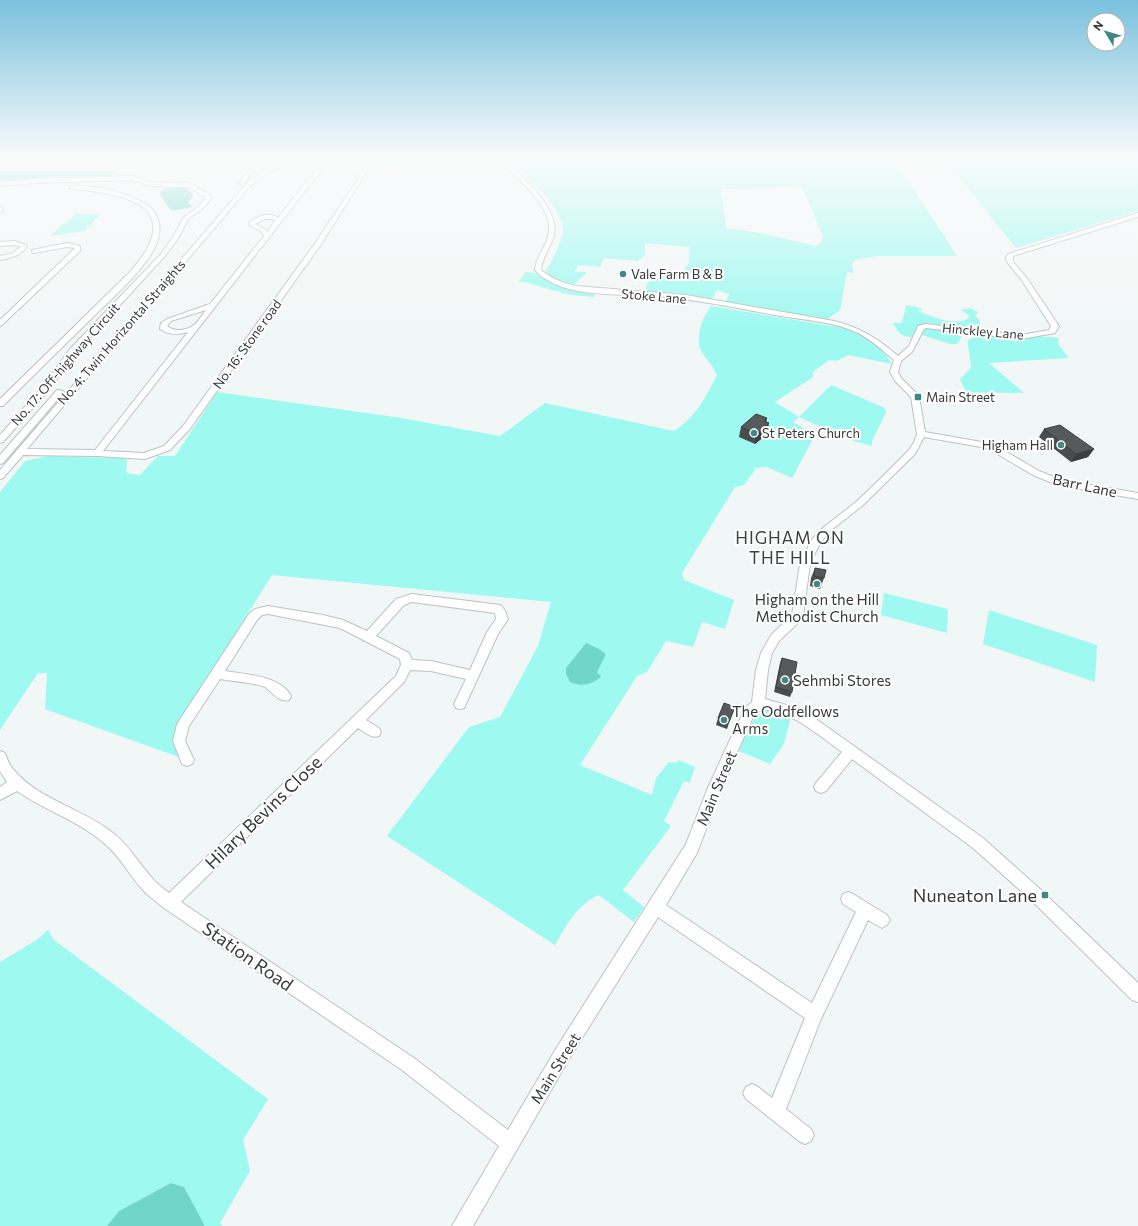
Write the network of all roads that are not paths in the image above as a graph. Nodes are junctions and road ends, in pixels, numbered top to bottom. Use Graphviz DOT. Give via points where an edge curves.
graph roads {
  1 [pos="153,214"];
  2 [pos="191,214"];
  3 [pos="214,214"];
  4 [pos="223,214"];
  5 [pos="284,214"];
  6 [pos="337,214"];
  7 [pos="549,214"];
  8 [pos="1138,215"];
  9 [pos="277,223"];
  10 [pos="265,239"];
  11 [pos="0,244"];
  12 [pos="34,251"];
  13 [pos="0,258"];
  14 [pos="220,297"];
  15 [pos="0,324"];
  16 [pos="196,326"];
  17 [pos="898,360"];
  18 [pos="0,404"];
  19 [pos="921,434"];
  20 [pos="0,440"];
  21 [pos="20,452"];
  22 [pos="97,453"];
  23 [pos="0,461"];
  24 [pos="0,476"];
  25 [pos="1138,496"];
  26 [pos="368,638"];
  27 [pos="407,665"];
  28 [pos="217,674"];
  29 [pos="474,676"];
  30 [pos="285,696"];
  31 [pos="460,704"];
  32 [pos="758,704"];
  33 [pos="358,721"];
  34 [pos="375,732"];
  35 [pos="851,750"];
  36 [pos="0,757"];
  37 [pos="187,760"];
  38 [pos="17,783"];
  39 [pos="821,786"];
  40 [pos="0,794"];
  41 [pos="848,899"];
  42 [pos="168,903"];
  43 [pos="656,907"];
  44 [pos="864,911"];
  45 [pos="882,920"];
  46 [pos="1138,994"];
  47 [pos="815,1015"];
  48 [pos="752,1093"];
  49 [pos="776,1111"];
  50 [pos="805,1135"];
  51 [pos="510,1144"];
  52 [pos="462,1226"];
  1 -- 18 [label="street" via="158,228 155,240 130,276"];
  2 -- 20 [label="street, No. 17: Off-highway Circuit" via="186,218 163,255 73,351 45,389"];
  3 -- 23 [label="street, No. 4: Twin Horizontal Straights"];
  4 -- 21 [label="street, No. 4: Twin Horizontal Straights"];
  5 -- 9 [label="street"];
  6 -- 22 [label="street, No. 16: Stone road" via="186,428 171,445 145,456"];
  7 -- 17 [label="street, Stoke Lane" via="552,229 550,240 538,262 538,270 549,279 595,291 657,294 838,324 867,335"];
  8 -- 17 [label="street, Hinckley Lane" via="1010,255 1010,262 1024,278 1055,326 1052,331 1021,337 925,326 921,328 908,354"];
  9 -- 10 [label="street"];
  9 -- 10 [label="street" via="277,219 269,217 251,222 251,225 264,231 267,236"];
  10 -- 14 [label="street"];
  11 -- 13 [label="street" via="15,243 24,248"];
  12 -- 15 [label="street" via="67,245 78,247 77,251"];
  14 -- 16 [label="street"];
  14 -- 16 [label="street" via="208,308 163,324 167,331 175,332"];
  16 -- 22 [label="street"];
  17 -- 19 [label="street" via="894,372 915,396"];
  19 -- 25 [label="street, Barr Lane" via="990,446 1036,473 1060,483"];
  19 -- 32 [label="street" via="912,452 859,504 816,541 805,564 796,616 774,639 768,650 759,684"];
  21 -- 22 [label="street, No. 16: Stone road"];
  21 -- 24 [label="street, No. 4: Twin Horizontal Straights"];
  26 -- 27 [label="street" via="405,656"];
  26 -- 28 [label="street" via="342,624 323,619 268,610 259,612 253,617"];
  26 -- 29 [label="street" via="405,599 496,608 500,611 502,619 493,632"];
  27 -- 29 [label="street" via="431,666"];
  27 -- 33 [label="street, Hilary Bevins Close" via="400,679"];
  28 -- 30 [label="street" via="266,682"];
  28 -- 37 [label="street" via="183,724 179,741"];
  29 -- 31 [label="street"];
  32 -- 35 [label="street" via="797,715"];
  32 -- 43 [label="street, Main Street" via="750,711 740,731 692,848"];
  33 -- 34 [label="street"];
  33 -- 42 [label="street, Hilary Bevins Close"];
  35 -- 39 [label="street"];
  35 -- 46 [label="street" via="1002,864"];
  36 -- 38 [label="street, Station Road" via="7,772"];
  38 -- 40 [label="street"];
  38 -- 42 [label="street, Station Road" via="109,838 148,885"];
  41 -- 44 [label="street"];
  42 -- 51 [label="street, Station Road" via="408,1064"];
  43 -- 47 [label="street"];
  43 -- 51 [label="street, Main Street" via="563,1053"];
  44 -- 45 [label="street"];
  44 -- 47 [label="street"];
  47 -- 49 [label="street"];
  48 -- 49 [label="street"];
  49 -- 50 [label="street"];
  51 -- 52 [label="street, Main Street"];
}
